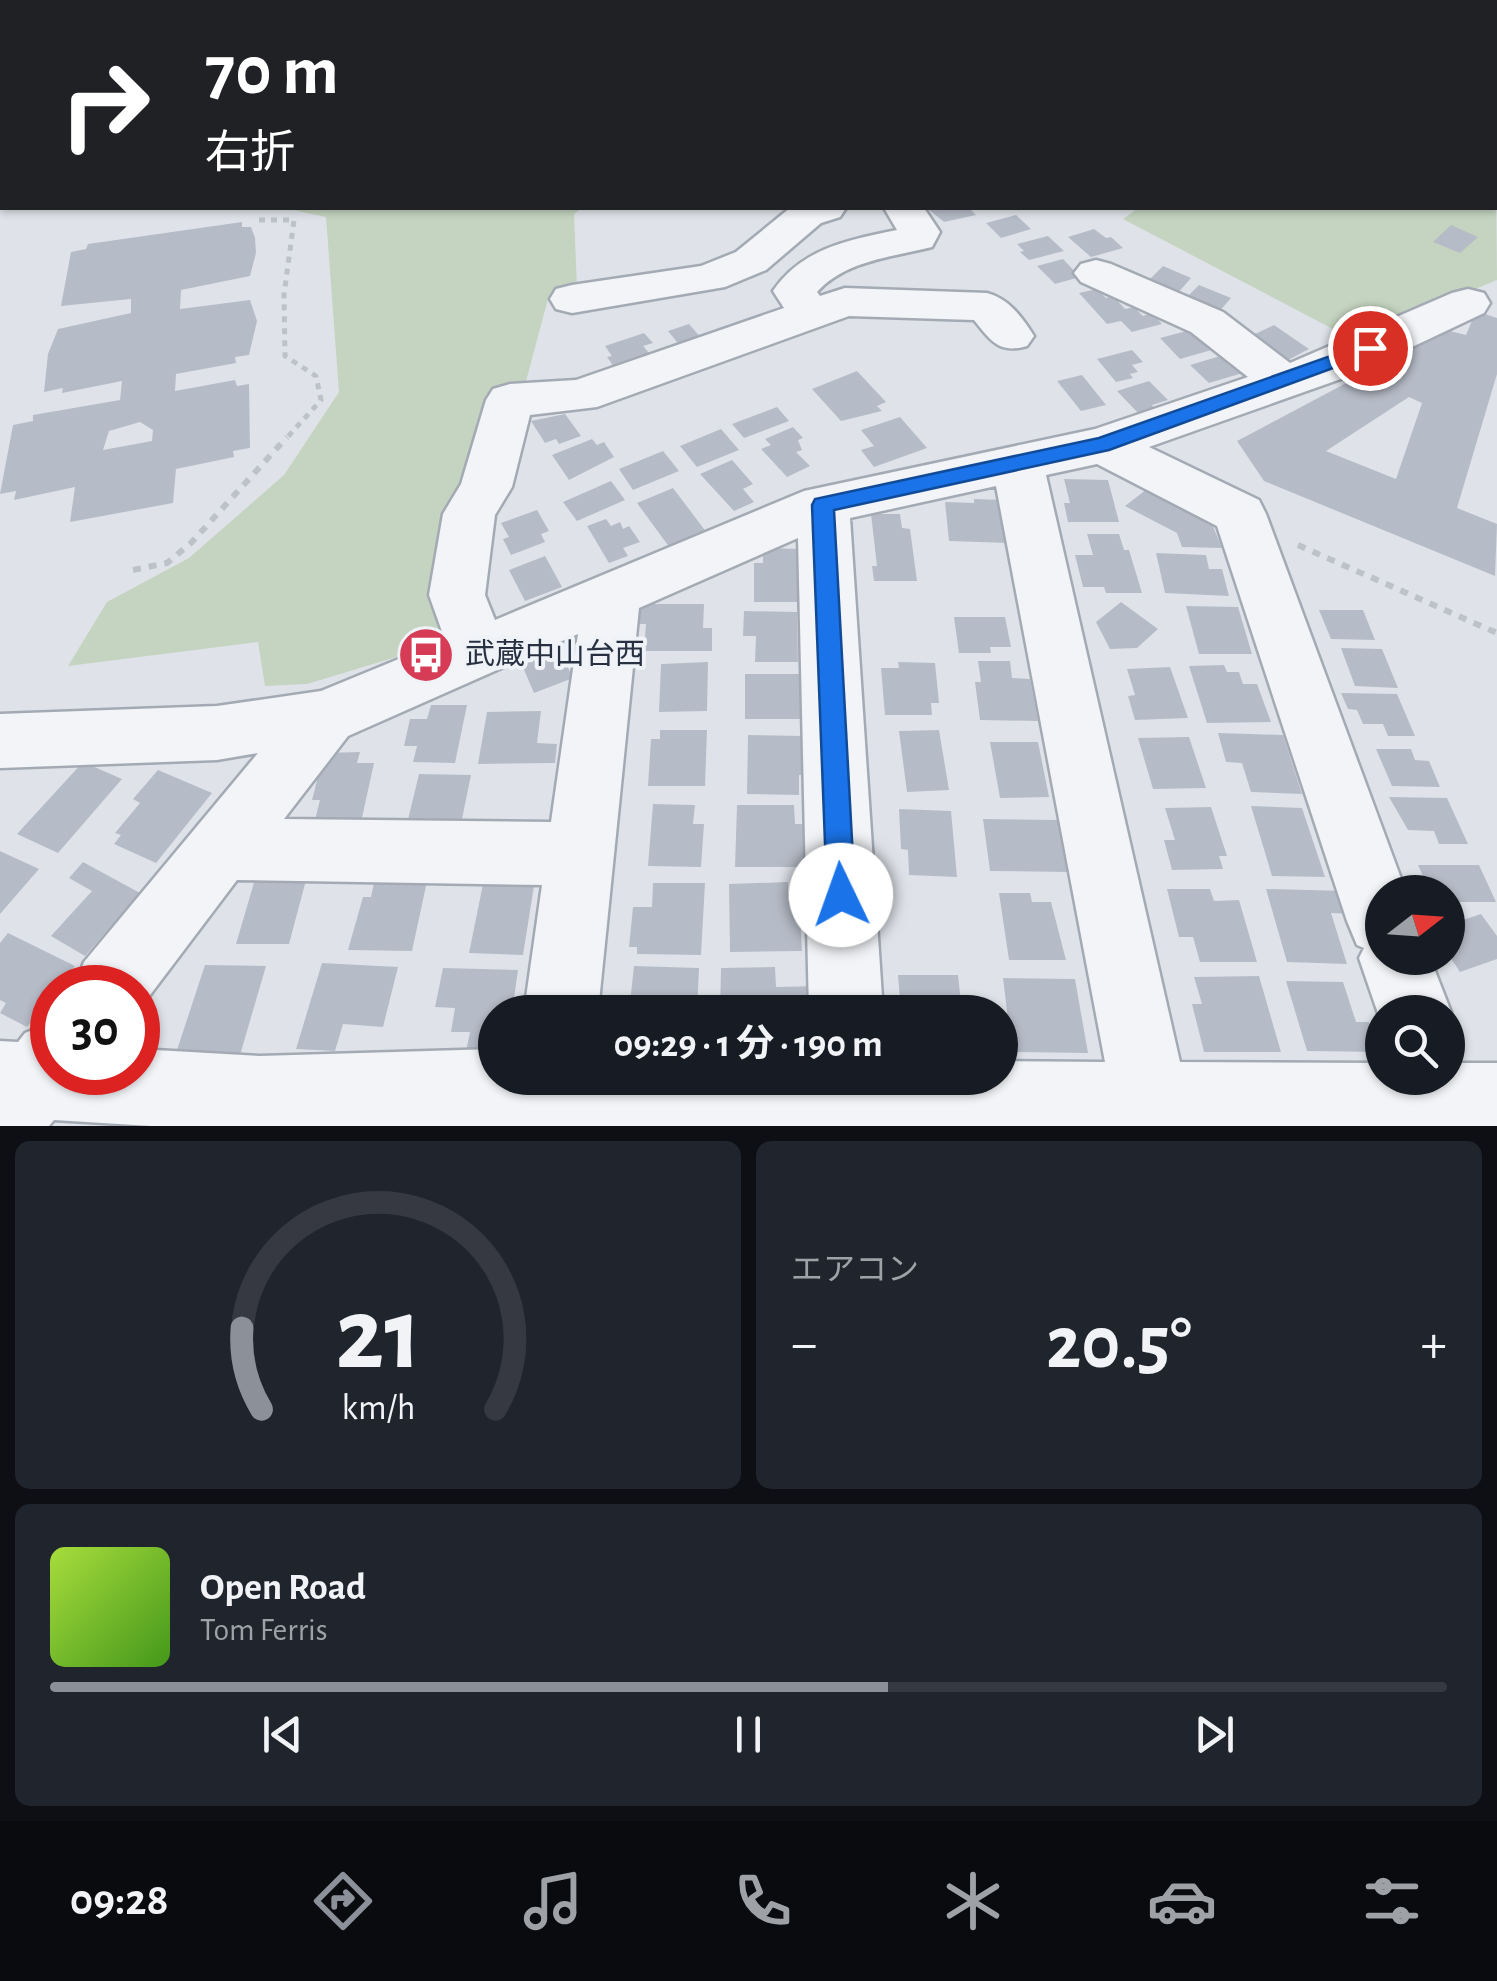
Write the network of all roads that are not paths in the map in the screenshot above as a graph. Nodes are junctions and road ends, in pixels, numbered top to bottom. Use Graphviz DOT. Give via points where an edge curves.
graph roads {
  1 [pos="820,210"];
  2 [pos="905,210"];
  3 [pos="1096,273"];
  4 [pos="572,299"];
  5 [pos="1468,303"];
  6 [pos="810,314"];
  7 [pos="1011,336"];
  8 [pos="1282,381"];
  9 [pos="1102,445"];
  10 [pos="1017,460"];
  11 [pos="822,505"];
  12 [pos="612,593"];
  13 [pos="478,650"];
  14 [pos="326,718"];
  15 [pos="12,753"];
  16 [pos="221,848"];
  17 [pos="580,854"];
  18 [pos="1366,875"];
  19 [pos="128,965"];
  20 [pos="563,995"];
  21 [pos="845,995"];
  22 [pos="22,1087"];
  23 [pos="550,1096"];
  24 [pos="850,1101"];
  25 [pos="1459,1102"];
  26 [pos="255,1110"];
  27 [pos="1153,1112"];
  1 -- 4 [label="street" via="751,261 710,278"];
  2 -- 6 [label="street" via="917,238 826,262 802,280 795,291"];
  3 -- 8 [label="street" via="1207,322"];
  5 -- 8 [label="street"];
  6 -- 7 [label="street" via="845,302 988,307"];
  6 -- 13 [label="street" via="580,396 510,400 486,488 469,514 458,595"];
  8 -- 9 [label="street"];
  9 -- 10 [label="street"];
  9 -- 18 [label="street" via="1240,514"];
  10 -- 11 [label="street"];
  10 -- 27 [label="street"];
  11 -- 12 [label="street"];
  11 -- 21 [label="street"];
  12 -- 13 [label="street"];
  12 -- 17 [label="street"];
  13 -- 14 [label="street"];
  14 -- 15 [label="street"];
  14 -- 16 [label="street"];
  16 -- 17 [label="street"];
  16 -- 19 [label="street"];
  17 -- 20 [label="street"];
  22 -- 26 [label="street"];
  23 -- 24 [label="street"];
  23 -- 26 [label="street"];
  24 -- 27 [label="street"];
  25 -- 27 [label="street"];
}
